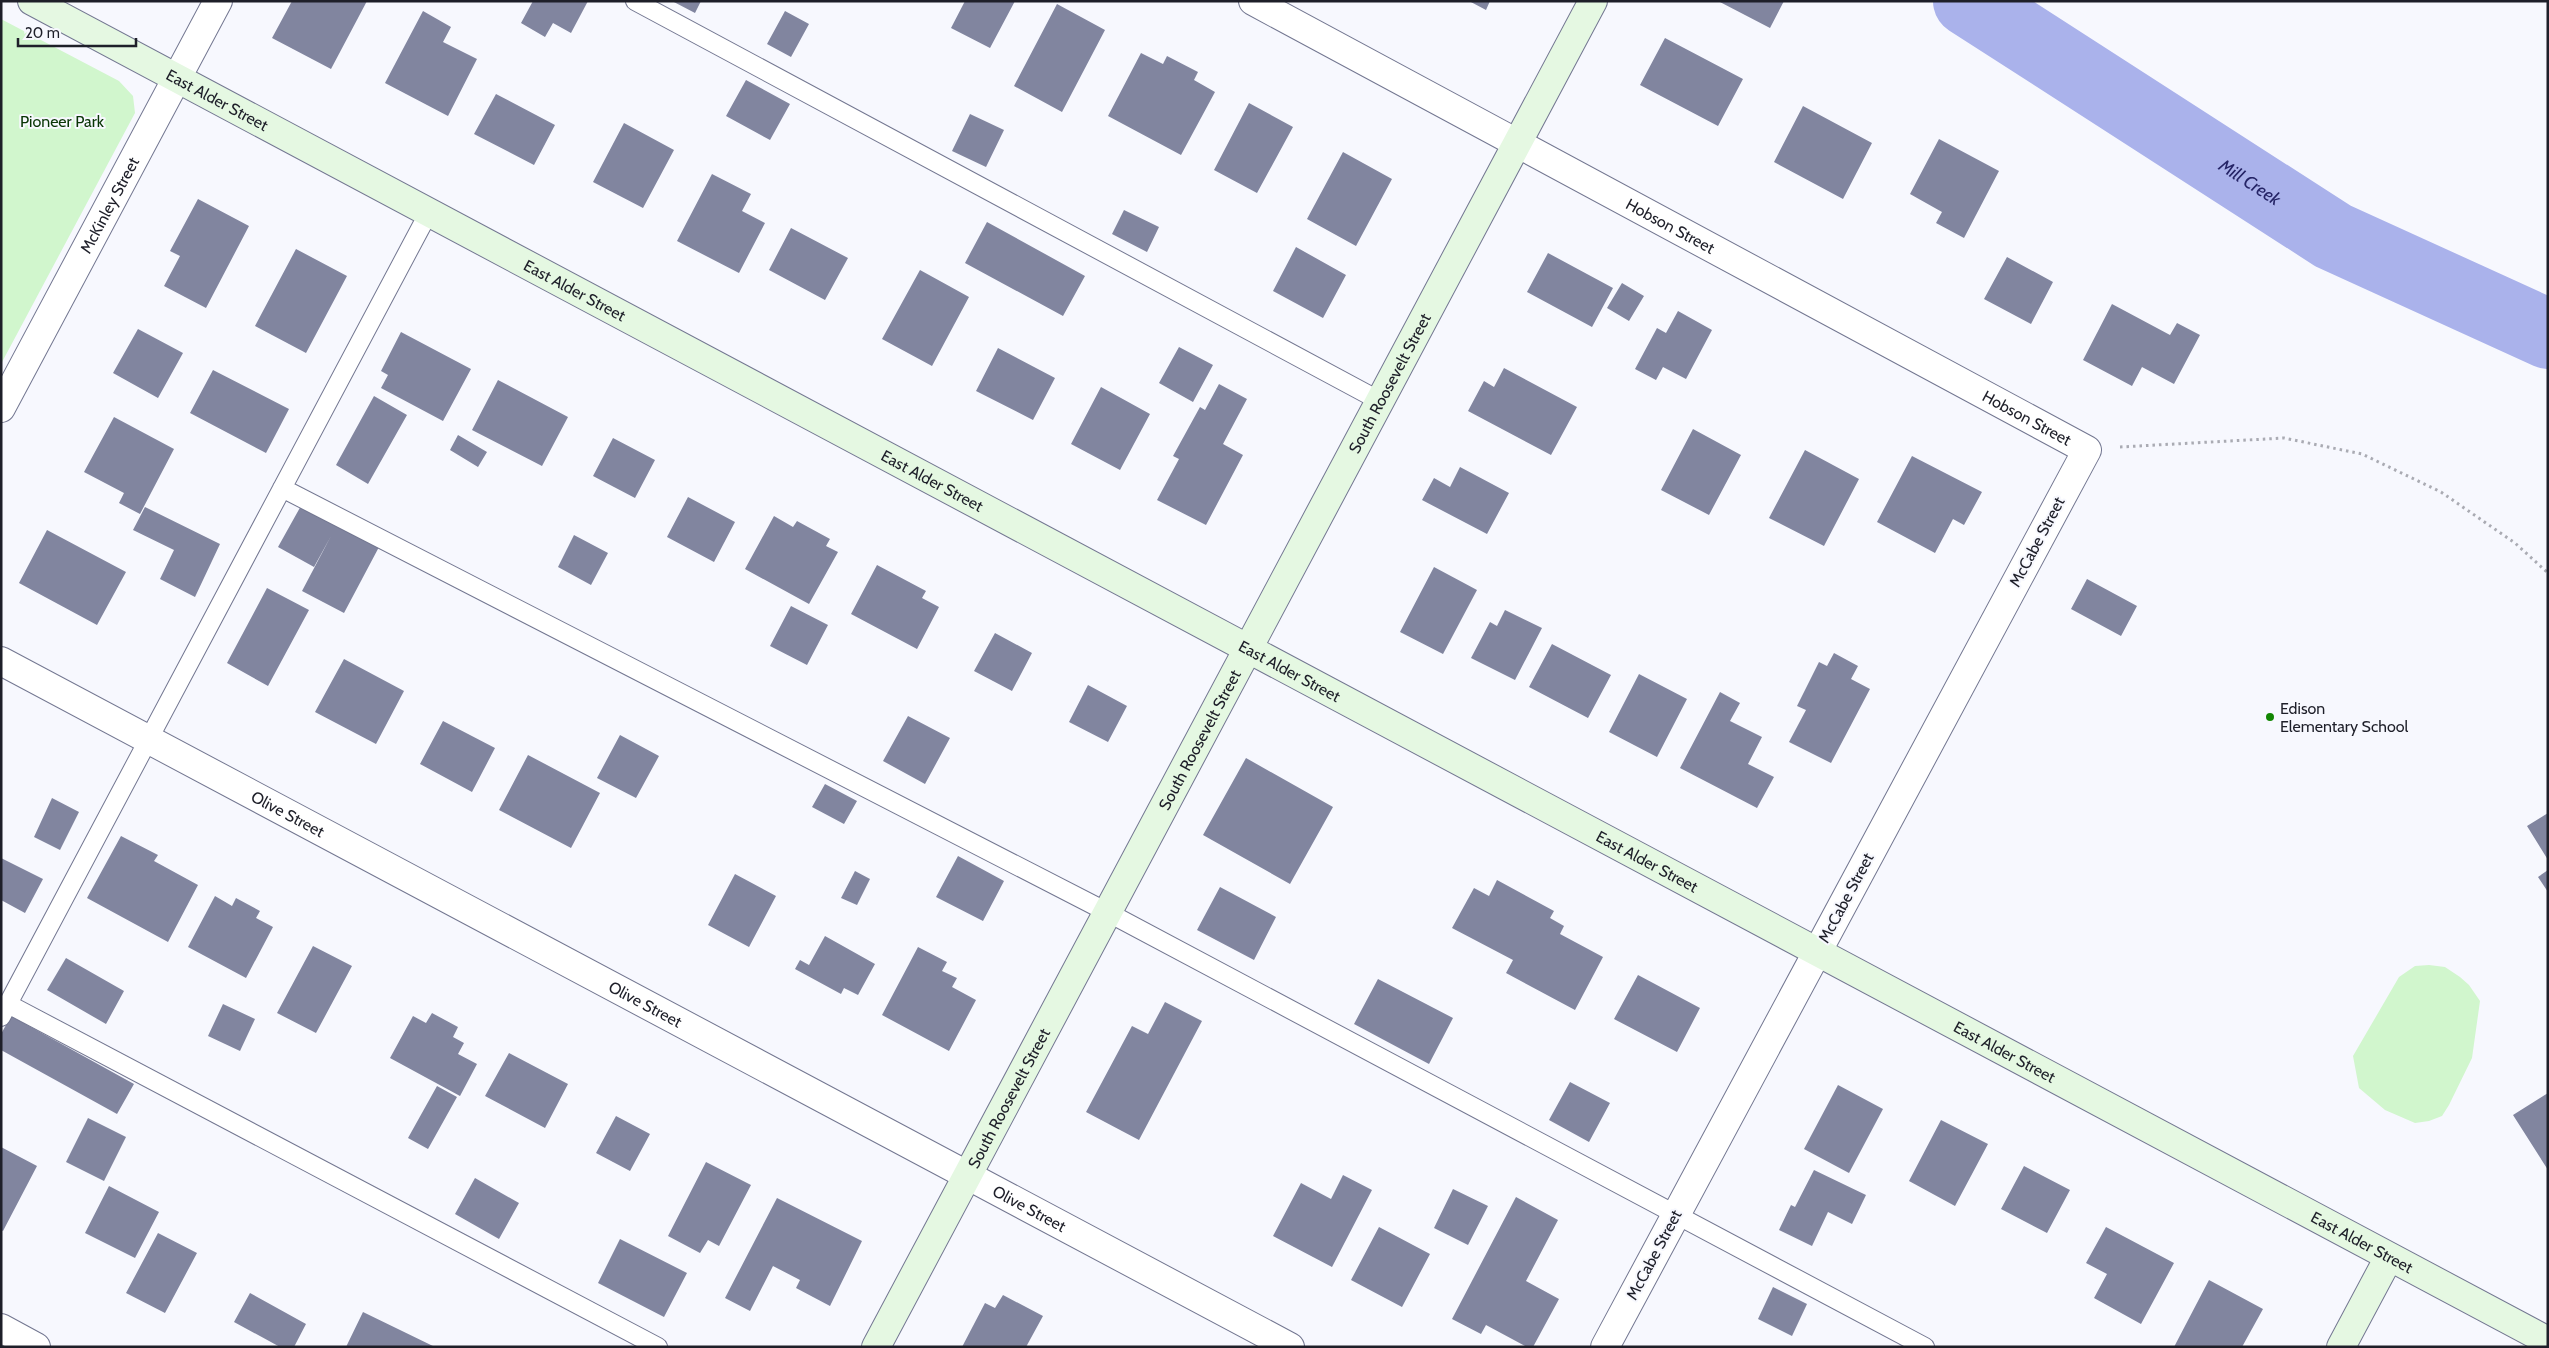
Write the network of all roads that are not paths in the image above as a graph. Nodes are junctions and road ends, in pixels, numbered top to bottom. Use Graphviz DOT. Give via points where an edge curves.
graph roads {
  1 [pos="32,1"];
  2 [pos="218,1"];
  3 [pos="635,1"];
  4 [pos="1253,1"];
  5 [pos="1594,1"];
  6 [pos="177,78"];
  7 [pos="1517,142"];
  8 [pos="429,212"];
  9 [pos="1380,401"];
  10 [pos="1,408"];
  11 [pos="2087,450"];
  12 [pos="282,488"];
  13 [pos="1248,648"];
  14 [pos="1,661"];
  15 [pos="148,740"];
  16 [pos="1107,912"];
  17 [pos="1817,952"];
  18 [pos="5,1010"];
  19 [pos="967,1175"];
  20 [pos="1676,1215"];
  21 [pos="2389,1257"];
  22 [pos="1,1328"];
  23 [pos="2548,1341"];
  24 [pos="36,1347"];
  25 [pos="658,1347"];
  26 [pos="876,1347"];
  27 [pos="1290,1347"];
  28 [pos="1605,1347"];
  29 [pos="1925,1347"];
  30 [pos="2341,1347"];
  1 -- 6 [label="main road, East Alder Street"];
  2 -- 6 [label="street, McKinley Street"];
  3 -- 9 [label="lane"];
  4 -- 7 [label="street, Hobson Street"];
  5 -- 7 [label="main road, South Roosevelt Street"];
  6 -- 8 [label="main road, East Alder Street"];
  6 -- 10 [label="street, McKinley Street"];
  7 -- 9 [label="main road, South Roosevelt Street"];
  7 -- 11 [label="street, Hobson Street"];
  8 -- 12 [label="lane"];
  8 -- 13 [label="main road, East Alder Street"];
  9 -- 13 [label="main road, South Roosevelt Street"];
  11 -- 17 [label="street, McCabe Street"];
  12 -- 15 [label="lane"];
  12 -- 16 [label="lane"];
  13 -- 16 [label="main road, South Roosevelt Street"];
  13 -- 17 [label="main road, East Alder Street"];
  14 -- 15 [label="street, Olive Street"];
  15 -- 18 [label="lane"];
  15 -- 19 [label="street, Olive Street"];
  16 -- 19 [label="main road, South Roosevelt Street"];
  16 -- 20 [label="lane"];
  17 -- 20 [label="street, McCabe Street"];
  17 -- 21 [label="main road, East Alder Street"];
  18 -- 25 [label="lane"];
  19 -- 26 [label="main road, South Roosevelt Street"];
  19 -- 27 [label="street, Olive Street"];
  20 -- 28 [label="street, McCabe Street"];
  20 -- 29 [label="lane"];
  21 -- 23 [label="main road, East Alder Street"];
  21 -- 30 [label="main road"];
  22 -- 24 [label="street"];
}
